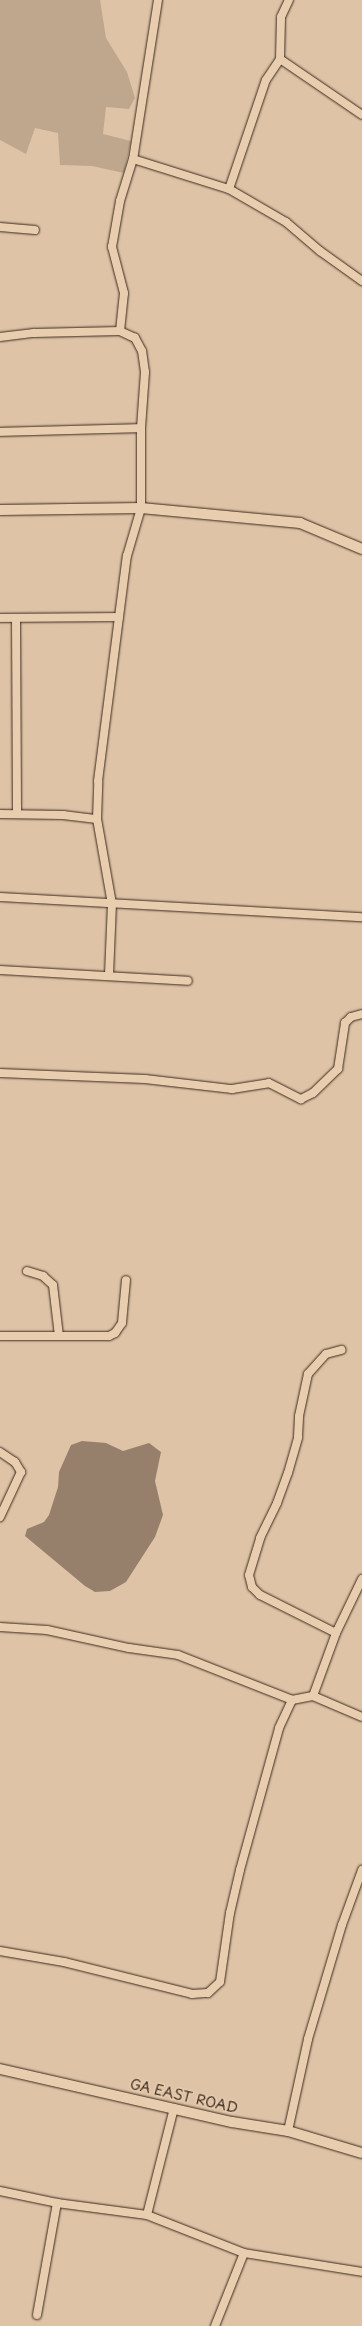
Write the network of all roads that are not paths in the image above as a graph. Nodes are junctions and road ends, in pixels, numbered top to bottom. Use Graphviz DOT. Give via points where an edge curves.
graph roads {
  1 [pos="158,0"];
  2 [pos="289,0"];
  3 [pos="280,60"];
  4 [pos="362,115"];
  5 [pos="133,159"];
  6 [pos="229,189"];
  7 [pos="0,227"];
  8 [pos="35,230"];
  9 [pos="362,280"];
  10 [pos="120,331"];
  11 [pos="0,337"];
  12 [pos="141,428"];
  13 [pos="0,432"];
  14 [pos="141,508"];
  15 [pos="0,510"];
  16 [pos="362,549"];
  17 [pos="119,617"];
  18 [pos="0,618"];
  19 [pos="16,618"];
  20 [pos="0,814"];
  21 [pos="17,814"];
  22 [pos="97,819"];
  23 [pos="0,897"];
  24 [pos="112,904"];
  25 [pos="362,916"];
  26 [pos="0,970"];
  27 [pos="109,975"];
  28 [pos="188,981"];
  29 [pos="362,1014"];
  30 [pos="0,1073"];
  31 [pos="27,1271"];
  32 [pos="126,1280"];
  33 [pos="0,1336"];
  34 [pos="60,1336"];
  35 [pos="341,1350"];
  36 [pos="0,1452"];
  37 [pos="0,1516"];
  38 [pos="362,1579"];
  39 [pos="0,1627"];
  40 [pos="336,1633"];
  41 [pos="313,1696"];
  42 [pos="292,1700"];
  43 [pos="362,1717"];
  44 [pos="362,1870"];
  45 [pos="0,1951"];
  46 [pos="0,2069"];
  47 [pos="174,2108"];
  48 [pos="288,2131"];
  49 [pos="362,2153"];
  50 [pos="0,2191"];
  51 [pos="57,2203"];
  52 [pos="147,2215"];
  53 [pos="244,2253"];
  54 [pos="362,2272"];
  55 [pos="37,2315"];
  56 [pos="215,2326"];
  1 -- 5 [label="street"];
  2 -- 3 [label="street" via="281,17"];
  3 -- 4 [label="street"];
  3 -- 6 [label="street" via="266,80"];
  5 -- 6 [label="street"];
  5 -- 10 [label="street" via="120,201 112,247 124,294"];
  6 -- 9 [label="street" via="286,222 320,251"];
  7 -- 8 [label="street"];
  10 -- 11 [label="street" via="34,333"];
  10 -- 12 [label="street" via="135,338 142,351 145,372"];
  12 -- 13 [label="street"];
  12 -- 14 [label="street"];
  14 -- 15 [label="street"];
  14 -- 16 [label="street" via="300,523"];
  14 -- 17 [label="street" via="127,556"];
  17 -- 19 [label="street"];
  17 -- 22 [label="street" via="98,781"];
  18 -- 19 [label="street"];
  19 -- 21 [label="street"];
  20 -- 21 [label="street"];
  21 -- 22 [label="street"];
  22 -- 24 [label="street"];
  23 -- 24 [label="street"];
  24 -- 25 [label="street"];
  24 -- 27 [label="street"];
  26 -- 27 [label="street"];
  27 -- 28 [label="street"];
  29 -- 30 [label="street" via="351,1017 345,1023 338,1069 313,1094 301,1099 269,1083 232,1089 145,1079"];
  31 -- 34 [label="street" via="43,1276 53,1285"];
  32 -- 34 [label="street" via="122,1323 115,1333 109,1336"];
  33 -- 34 [label="street"];
  35 -- 40 [label="street" via="326,1354 308,1374 298,1416 298,1438 288,1473 260,1538 249,1575 252,1587 260,1595"];
  36 -- 37 [label="street" via="15,1462 21,1472"];
  38 -- 40 [label="street"];
  39 -- 42 [label="street" via="47,1630 129,1648 178,1655"];
  40 -- 41 [label="street"];
  41 -- 42 [label="street"];
  41 -- 43 [label="street"];
  42 -- 45 [label="street" via="279,1728 240,1870 230,1913 220,1982 208,1993 192,1994 64,1962"];
  44 -- 48 [label="street" via="342,1925 308,2039"];
  46 -- 47 [label="street, GA EAST ROAD"];
  47 -- 48 [label="street, GA EAST ROAD"];
  47 -- 52 [label="street"];
  48 -- 49 [label="street, GA EAST ROAD"];
  50 -- 51 [label="street"];
  51 -- 52 [label="street"];
  51 -- 55 [label="street"];
  52 -- 53 [label="street"];
  53 -- 54 [label="street"];
  53 -- 56 [label="street"];
}
